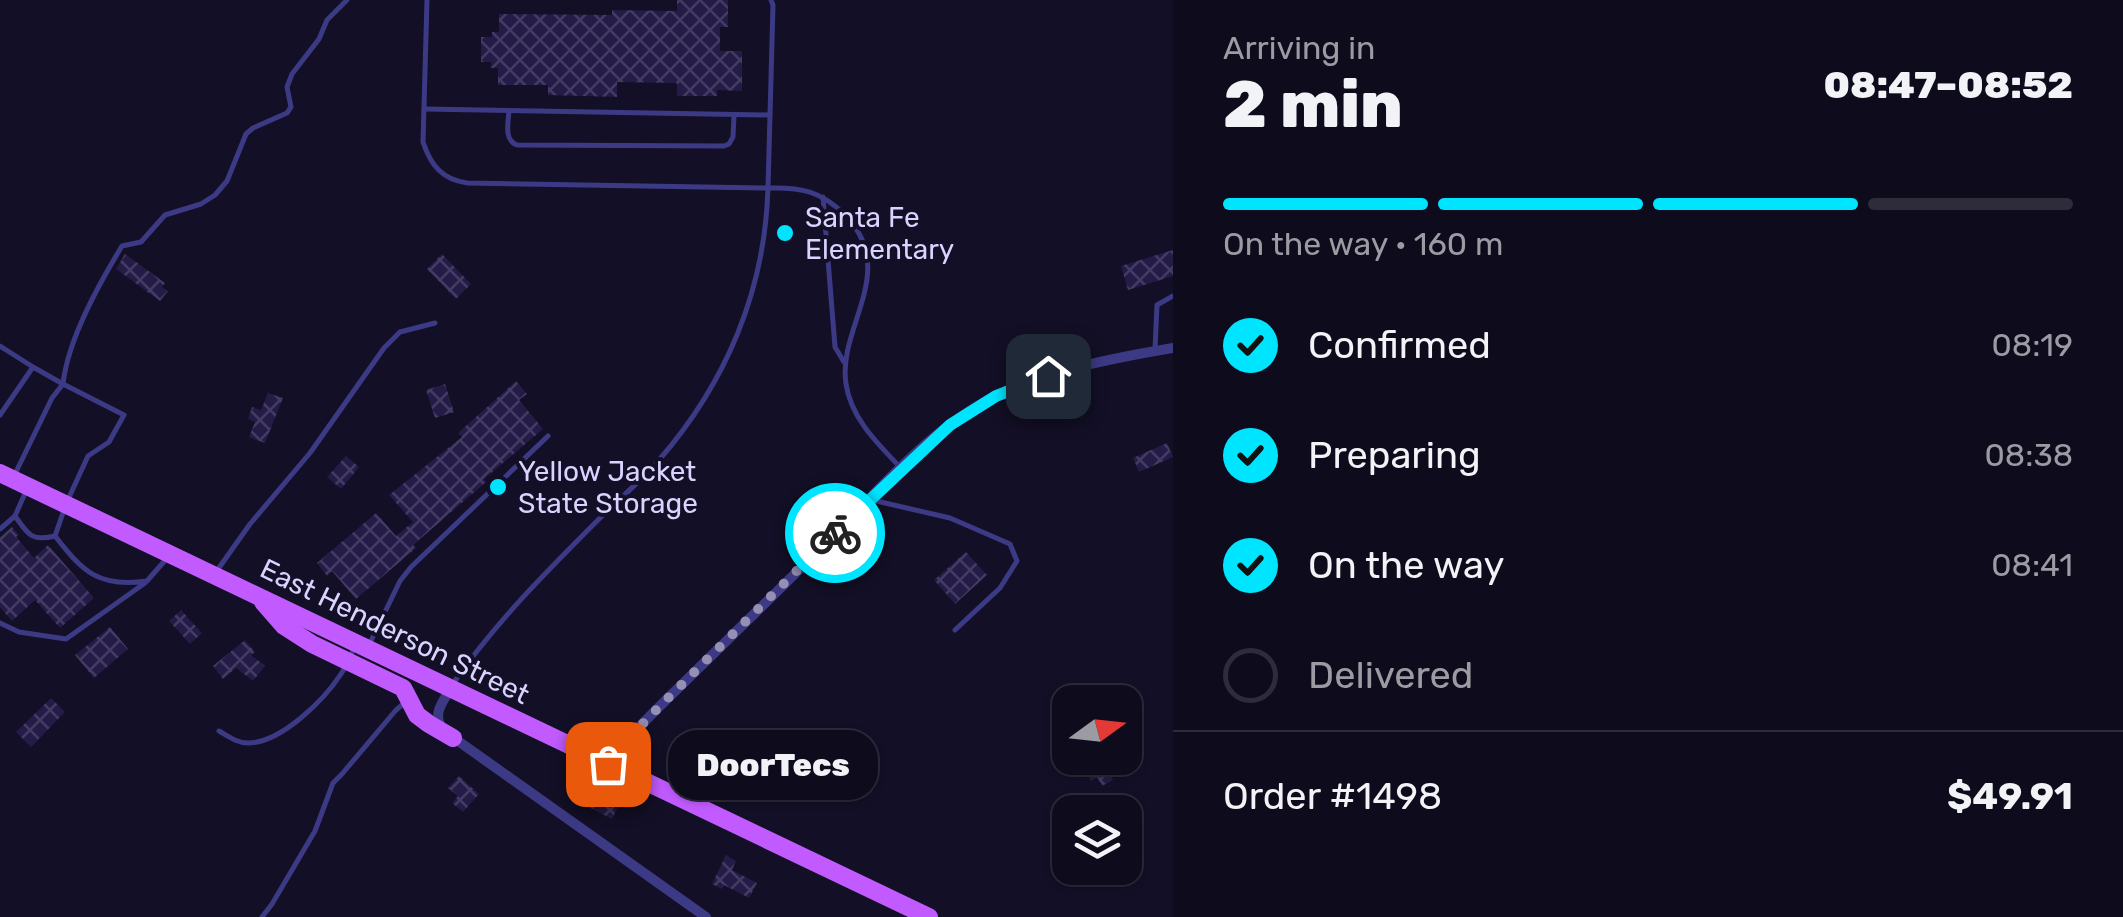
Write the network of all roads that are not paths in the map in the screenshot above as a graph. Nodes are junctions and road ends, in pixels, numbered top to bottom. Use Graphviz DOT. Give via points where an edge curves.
graph roads {
  1 [pos="348,0"];
  2 [pos="427,0"];
  3 [pos="770,0"];
  4 [pos="424,109"];
  5 [pos="508,110"];
  6 [pos="734,115"];
  7 [pos="770,115"];
  8 [pos="768,188"];
  9 [pos="822,197"];
  10 [pos="1173,296"];
  11 [pos="435,323"];
  12 [pos="0,346"];
  13 [pos="1173,348"];
  14 [pos="1155,351"];
  15 [pos="846,365"];
  16 [pos="32,367"];
  17 [pos="64,384"];
  18 [pos="0,415"];
  19 [pos="548,436"];
  20 [pos="902,469"];
  21 [pos="14,479"];
  22 [pos="869,499"];
  23 [pos="66,504"];
  24 [pos="14,516"];
  25 [pos="0,530"];
  26 [pos="55,536"];
  27 [pos="170,554"];
  28 [pos="214,575"];
  29 [pos="147,582"];
  30 [pos="256,594"];
  31 [pos="0,623"];
  32 [pos="954,630"];
  33 [pos="362,645"];
  34 [pos="348,661"];
  35 [pos="451,688"];
  36 [pos="410,700"];
  37 [pos="219,730"];
  38 [pos="454,738"];
  39 [pos="608,764"];
  40 [pos="262,917"];
  41 [pos="706,917"];
  42 [pos="929,917"];
  1 -- 17 [label="lane" via="292,74 287,114 246,134 216,195 166,216 141,242 122,246 92,298"];
  2 -- 4 [label="lane"];
  3 -- 7 [label="lane"];
  4 -- 5 [label="lane"];
  4 -- 8 [label="lane" via="427,153 456,182"];
  5 -- 6 [label="lane"];
  5 -- 6 [label="lane" via="508,137 517,145 724,146 732,142"];
  6 -- 7 [label="lane"];
  7 -- 8 [label="lane"];
  8 -- 9 [label="lane" via="794,187"];
  8 -- 35 [label="lane" via="747,312 709,390 658,462 494,630"];
  9 -- 15 [label="lane" via="835,347"];
  9 -- 15 [label="lane" via="852,222 864,244 864,302"];
  10 -- 14 [label="lane" via="1157,305"];
  11 -- 28 [label="lane" via="400,332 384,348"];
  12 -- 16 [label="lane"];
  13 -- 14 [label="street"];
  14 -- 20 [label="street" via="1048,376 996,396 950,425"];
  15 -- 20 [label="lane" via="852,408"];
  16 -- 17 [label="lane"];
  16 -- 18 [label="lane"];
  17 -- 21 [label="lane"];
  17 -- 23 [label="lane" via="124,416 109,442 88,456"];
  19 -- 33 [label="lane" via="410,567"];
  20 -- 22 [label="street"];
  21 -- 23 [label="main road, East Henderson Street"];
  21 -- 24 [label="lane"];
  22 -- 32 [label="lane" via="950,518 1010,544 1018,561 1000,588"];
  22 -- 39 [label="street"];
  23 -- 26 [label="lane"];
  23 -- 27 [label="main road, East Henderson Street"];
  24 -- 25 [label="lane"];
  24 -- 26 [label="lane" via="28,534 41,540"];
  26 -- 29 [label="lane" via="95,576 123,585"];
  27 -- 28 [label="main road, East Henderson Street"];
  27 -- 29 [label="lane"];
  28 -- 30 [label="main road, East Henderson Street"];
  29 -- 31 [label="lane" via="66,639"];
  30 -- 33 [label="main road, East Henderson Street"];
  30 -- 34 [label="main road" via="284,626"];
  33 -- 34 [label="lane"];
  33 -- 35 [label="main road, East Henderson Street"];
  34 -- 36 [label="main road" via="403,688"];
  34 -- 37 [label="lane" via="322,700 275,736 244,744"];
  35 -- 38 [label="street" via="436,714"];
  35 -- 39 [label="main road, East Henderson Street"];
  36 -- 38 [label="main road" via="417,714"];
  36 -- 40 [label="lane" via="333,783 315,830"];
  38 -- 41 [label="street"];
  39 -- 42 [label="main road, East Henderson Street"];
}
